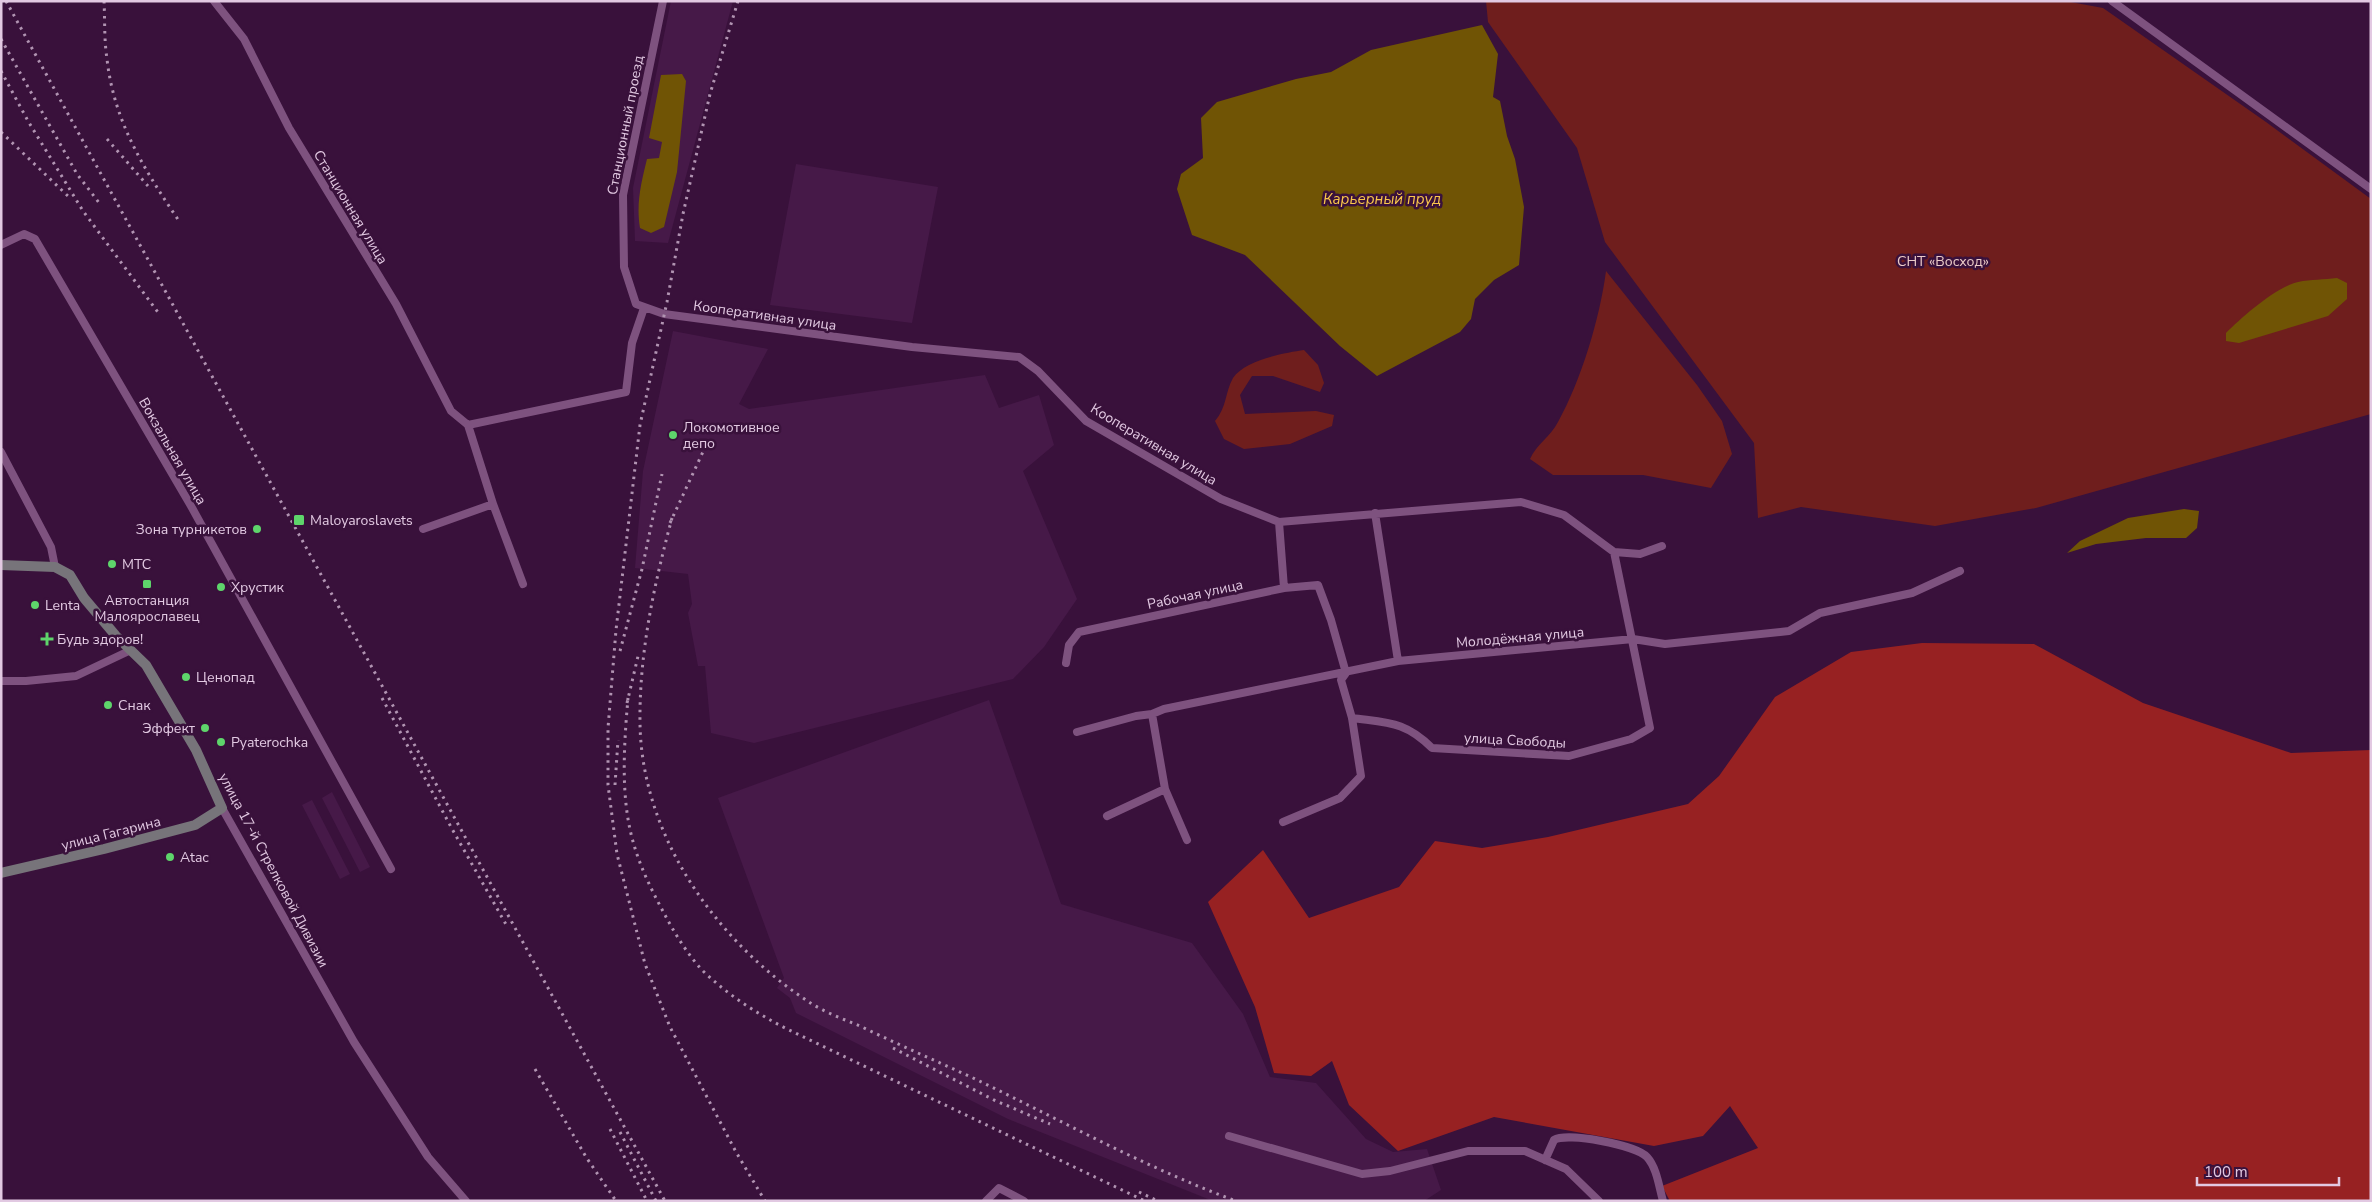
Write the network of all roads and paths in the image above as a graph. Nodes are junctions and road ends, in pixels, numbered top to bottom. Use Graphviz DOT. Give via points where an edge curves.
graph roads {
  1 [pos="214,1"];
  2 [pos="663,1"];
  3 [pos="2112,1"];
  4 [pos="2371,189"];
  5 [pos="1,245"];
  6 [pos="644,308"];
  7 [pos="468,425"];
  8 [pos="1,452"];
  9 [pos="494,504"];
  10 [pos="1375,513"];
  11 [pos="1279,522"];
  12 [pos="423,529"];
  13 [pos="1662,546"];
  14 [pos="1614,552"];
  15 [pos="1,565"];
  16 [pos="55,567"];
  17 [pos="1960,571"];
  18 [pos="523,584"];
  19 [pos="1284,588"];
  20 [pos="1633,639"];
  21 [pos="131,650"];
  22 [pos="1398,661"];
  23 [pos="1066,664"];
  24 [pos="1346,673"];
  25 [pos="1,681"];
  26 [pos="1152,714"];
  27 [pos="1352,718"];
  28 [pos="1077,732"];
  29 [pos="1165,789"];
  30 [pos="222,808"];
  31 [pos="1107,816"];
  32 [pos="1283,822"];
  33 [pos="1187,840"];
  34 [pos="391,869"];
  35 [pos="1,872"];
  36 [pos="1229,1136"];
  37 [pos="1545,1160"];
  38 [pos="466,1201"];
  39 [pos="986,1201"];
  40 [pos="1024,1201"];
  41 [pos="1599,1201"];
  42 [pos="1664,1201"];
  1 -- 7 [label="street, Станционная улица" via="244,40 289,128 396,304 451,410"];
  2 -- 6 [label="street, Станционный проезд" via="622,195 624,267 632,298"];
  3 -- 4 [label="street"];
  5 -- 34 [label="street, Вокзальная улица" via="24,234 35,239 191,506"];
  6 -- 7 [label="street" via="632,343 626,392"];
  6 -- 11 [label="street, Кооперативная улица" via="664,314 912,347 1019,357 1038,371 1086,421 1221,500"];
  7 -- 9 [label="street"];
  8 -- 16 [label="street" via="49,541"];
  9 -- 12 [label="street"];
  9 -- 18 [label="street"];
  10 -- 11 [label="street, Кооперативная улица"];
  10 -- 14 [label="street, Кооперативная улица" via="1521,502 1564,515"];
  10 -- 22 [label="street"];
  11 -- 19 [label="street"];
  13 -- 14 [label="street" via="1640,554"];
  14 -- 20 [label="street"];
  15 -- 16 [label="main road"];
  16 -- 21 [label="main road, улица 17-й Стрелковой Дивизии" via="70,575 98,615"];
  17 -- 20 [label="street, Молодёжная улица" via="1912,593 1820,613 1789,631 1665,644"];
  19 -- 23 [label="street, Рабочая улица" via="1079,632 1069,645"];
  19 -- 24 [label="street, Рабочая улица" via="1318,585"];
  20 -- 22 [label="street, Молодёжная улица"];
  20 -- 27 [label="street, улица Свободы" via="1650,728 1632,739 1569,756 1432,748 1402,725"];
  21 -- 25 [label="street" via="76,676"];
  21 -- 30 [label="main road, улица 17-й Стрелковой Дивизии" via="146,665 196,750"];
  22 -- 24 [label="street, Молодёжная улица"];
  24 -- 26 [label="street, Молодёжная улица"];
  24 -- 27 [label="street" via="1341,680"];
  26 -- 28 [label="street, Молодёжная улица"];
  26 -- 29 [label="street"];
  27 -- 32 [label="street" via="1361,776 1340,798"];
  29 -- 31 [label="street"];
  29 -- 33 [label="street"];
  30 -- 35 [label="main road, улица Гагарина" via="194,826"];
  30 -- 38 [label="street, улица 17-й Стрелковой Дивизии" via="354,1042 428,1157"];
  36 -- 37 [label="street" via="1362,1174 1390,1171 1468,1151 1525,1150"];
  37 -- 41 [label="street" via="1566,1169"];
  37 -- 42 [label="street" via="1554,1140 1568,1136 1640,1151 1652,1163"];
  39 -- 40 [label="street" via="999,1188"];
}
